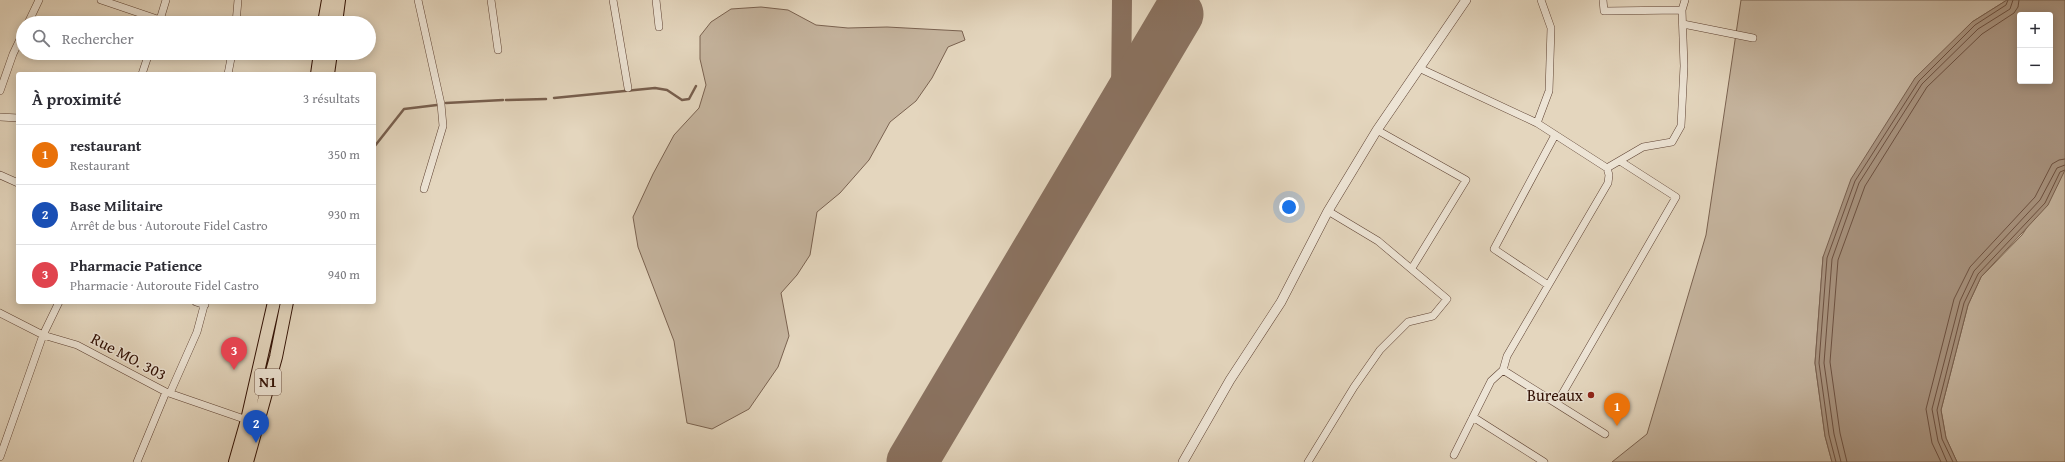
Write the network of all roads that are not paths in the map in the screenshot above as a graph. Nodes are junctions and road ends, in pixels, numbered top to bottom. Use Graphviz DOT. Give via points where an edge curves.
graph roads {
  1 [pos="39,0"];
  2 [pos="101,0"];
  3 [pos="166,0"];
  4 [pos="238,0"];
  5 [pos="328,0"];
  6 [pos="338,0"];
  7 [pos="418,0"];
  8 [pos="491,0"];
  9 [pos="613,0"];
  10 [pos="656,0"];
  11 [pos="1466,0"];
  12 [pos="1541,0"];
  13 [pos="1602,0"];
  14 [pos="1685,0"];
  15 [pos="1682,10"];
  16 [pos="31,16"];
  17 [pos="144,16"];
  18 [pos="162,16"];
  19 [pos="237,16"];
  20 [pos="325,16"];
  21 [pos="337,16"];
  22 [pos="1683,24"];
  23 [pos="659,27"];
  24 [pos="1753,38"];
  25 [pos="16,48"];
  26 [pos="498,50"];
  27 [pos="147,60"];
  28 [pos="231,60"];
  29 [pos="319,60"];
  30 [pos="331,60"];
  31 [pos="1419,68"];
  32 [pos="143,72"];
  33 [pos="228,72"];
  34 [pos="317,72"];
  35 [pos="328,72"];
  36 [pos="628,88"];
  37 [pos="0,91"];
  38 [pos="0,117"];
  39 [pos="16,118"];
  40 [pos="1536,123"];
  41 [pos="1377,130"];
  42 [pos="1556,135"];
  43 [pos="1620,161"];
  44 [pos="1607,168"];
  45 [pos="0,175"];
  46 [pos="16,182"];
  47 [pos="424,189"];
  48 [pos="1328,211"];
  49 [pos="1412,268"];
  50 [pos="1548,285"];
  51 [pos="58,304"];
  52 [pos="205,304"];
  53 [pos="274,304"];
  54 [pos="287,304"];
  55 [pos="0,313"];
  56 [pos="43,335"];
  57 [pos="1503,370"];
  58 [pos="168,392"];
  59 [pos="1558,403"];
  60 [pos="1473,417"];
  61 [pos="246,420"];
  62 [pos="1605,434"];
  63 [pos="1454,455"];
  64 [pos="0,457"];
  65 [pos="137,462"];
  66 [pos="235,462"];
  67 [pos="246,462"];
  68 [pos="1183,462"];
  69 [pos="1308,462"];
  70 [pos="1544,462"];
  1 -- 16 [label="street"];
  2 -- 17 [label="street"];
  3 -- 18 [label="street"];
  4 -- 19 [label="street"];
  5 -- 20 [label="highway"];
  6 -- 21 [label="highway"];
  7 -- 47 [label="street" via="444,126"];
  8 -- 26 [label="street"];
  9 -- 36 [label="street"];
  10 -- 23 [label="street"];
  11 -- 31 [label="street"];
  12 -- 40 [label="street" via="1551,28 1549,91"];
  13 -- 15 [label="street" via="1604,11"];
  14 -- 15 [label="street"];
  15 -- 22 [label="street"];
  22 -- 24 [label="street"];
  22 -- 43 [label="street" via="1681,126 1672,142 1643,147"];
  25 -- 37 [label="street"];
  27 -- 32 [label="street"];
  28 -- 33 [label="street"];
  29 -- 34 [label="highway"];
  30 -- 35 [label="highway"];
  31 -- 40 [label="street"];
  31 -- 41 [label="street"];
  38 -- 39 [label="street"];
  40 -- 42 [label="street"];
  41 -- 48 [label="street"];
  41 -- 49 [label="street" via="1466,180"];
  42 -- 44 [label="street"];
  42 -- 50 [label="street" via="1494,249"];
  43 -- 44 [label="street"];
  43 -- 59 [label="street" via="1676,197"];
  44 -- 50 [label="street" via="1610,175 1608,183"];
  45 -- 46 [label="street"];
  48 -- 49 [label="street" via="1378,240"];
  48 -- 68 [label="street" via="1281,302 1230,380"];
  49 -- 69 [label="street" via="1447,299 1434,316 1408,322 1380,350 1354,386"];
  50 -- 57 [label="street" via="1507,356"];
  51 -- 56 [label="street"];
  52 -- 58 [label="street" via="197,332"];
  53 -- 61 [label="highway, N1"];
  54 -- 67 [label="highway, N1" via="276,357"];
  55 -- 56 [label="street, Rue MO. 303"];
  56 -- 58 [label="street, Rue MO. 303" via="77,345"];
  56 -- 64 [label="street"];
  57 -- 59 [label="street"];
  57 -- 60 [label="street" via="1491,381"];
  58 -- 61 [label="street, Rue MO. 303"];
  58 -- 65 [label="street"];
  59 -- 62 [label="street"];
  60 -- 63 [label="street"];
  60 -- 70 [label="street"];
  61 -- 66 [label="highway, N1"];
}
